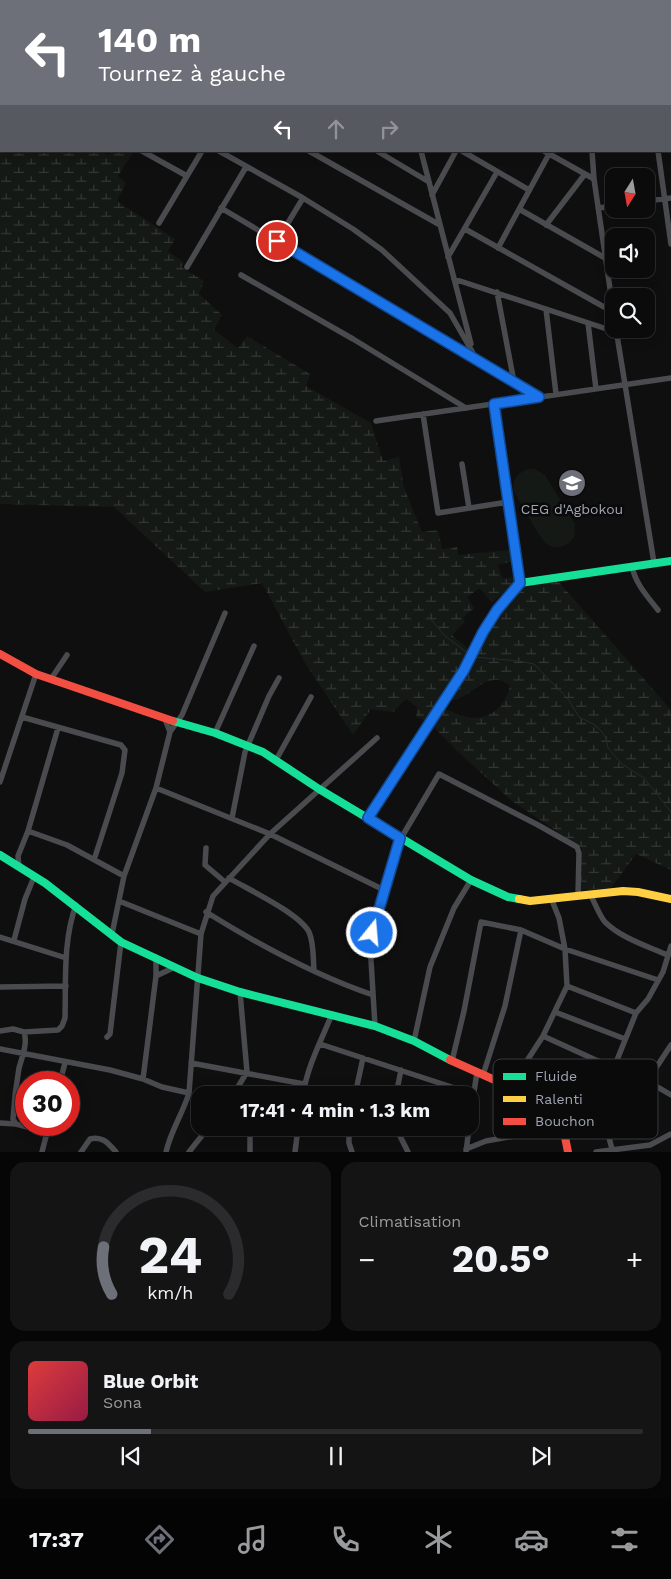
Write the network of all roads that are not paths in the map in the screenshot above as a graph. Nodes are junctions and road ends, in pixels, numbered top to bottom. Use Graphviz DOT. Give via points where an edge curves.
graph roads {
  1 [pos="144,152"];
  2 [pos="201,152"];
  3 [pos="221,152"];
  4 [pos="310,152"];
  5 [pos="379,152"];
  6 [pos="421,152"];
  7 [pos="455,152"];
  8 [pos="464,152"];
  9 [pos="592,152"];
  10 [pos="658,152"];
  11 [pos="547,153"];
  12 [pos="246,167"];
  13 [pos="496,172"];
  14 [pos="585,174"];
  15 [pos="187,176"];
  16 [pos="594,179"];
  17 [pos="429,182"];
  18 [pos="529,190"];
  19 [pos="432,195"];
  20 [pos="303,198"];
  21 [pos="671,198"];
  22 [pos="664,199"];
  23 [pos="655,200"];
  24 [pos="605,207"];
  25 [pos="221,208"];
  26 [pos="598,208"];
  27 [pos="519,209"];
  28 [pos="159,223"];
  29 [pos="440,225"];
  30 [pos="546,225"];
  31 [pos="465,230"];
  32 [pos="277,241"];
  33 [pos="671,244"];
  34 [pos="498,248"];
  35 [pos="448,258"];
  36 [pos="605,258"];
  37 [pos="187,267"];
  38 [pos="240,274"];
  39 [pos="454,279"];
  40 [pos="496,292"];
  41 [pos="605,308"];
  42 [pos="546,309"];
  43 [pos="588,323"];
  44 [pos="605,328"];
  45 [pos="617,338"];
  46 [pos="474,356"];
  47 [pos="671,378"];
  48 [pos="514,382"];
  49 [pos="625,384"];
  50 [pos="596,388"];
  51 [pos="556,394"];
  52 [pos="539,397"];
  53 [pos="494,404"];
  54 [pos="466,408"];
  55 [pos="423,414"];
  56 [pos="376,421"];
  57 [pos="462,464"];
  58 [pos="508,502"];
  59 [pos="469,508"];
  60 [pos="671,561"];
  61 [pos="654,563"];
  62 [pos="632,566"];
  63 [pos="520,583"];
  64 [pos="658,610"];
  65 [pos="225,613"];
  66 [pos="254,646"];
  67 [pos="0,654"];
  68 [pos="67,655"];
  69 [pos="36,674"];
  70 [pos="279,678"];
  71 [pos="51,679"];
  72 [pos="311,696"];
  73 [pos="182,715"];
  74 [pos="22,717"];
  75 [pos="165,720"];
  76 [pos="177,722"];
  77 [pos="187,724"];
  78 [pos="58,728"];
  79 [pos="170,732"];
  80 [pos="215,734"];
  81 [pos="376,738"];
  82 [pos="248,745"];
  83 [pos="276,760"];
  84 [pos="0,782"];
  85 [pos="156,788"];
  86 [pos="319,789"];
  87 [pos="232,818"];
  88 [pos="368,818"];
  89 [pos="28,830"];
  90 [pos="270,834"];
  91 [pos="400,838"];
  92 [pos="206,848"];
  93 [pos="0,855"];
  94 [pos="18,856"];
  95 [pos="94,860"];
  96 [pos="10,861"];
  97 [pos="19,867"];
  98 [pos="124,876"];
  99 [pos="34,877"];
  100 [pos="227,880"];
  101 [pos="470,880"];
  102 [pos="384,890"];
  103 [pos="590,894"];
  104 [pos="578,895"];
  105 [pos="551,898"];
  106 [pos="671,899"];
  107 [pos="119,901"];
  108 [pos="76,905"];
  109 [pos="206,912"];
  110 [pos="521,930"];
  111 [pos="112,934"];
  112 [pos="201,934"];
  113 [pos="0,937"];
  114 [pos="14,940"];
  115 [pos="122,942"];
  116 [pos="671,946"];
  117 [pos="565,949"];
  118 [pos="667,955"];
  119 [pos="156,957"];
  120 [pos="66,958"];
  121 [pos="175,967"];
  122 [pos="314,970"];
  123 [pos="156,976"];
  124 [pos="198,978"];
  125 [pos="658,980"];
  126 [pos="66,986"];
  127 [pos="567,986"];
  128 [pos="0,987"];
  129 [pos="240,992"];
  130 [pos="373,995"];
  131 [pos="555,1012"];
  132 [pos="636,1013"];
  133 [pos="332,1014"];
  134 [pos="375,1026"];
  135 [pos="0,1031"];
  136 [pos="24,1032"];
  137 [pos="543,1036"];
  138 [pos="107,1037"];
  139 [pos="625,1039"];
  140 [pos="414,1041"];
  141 [pos="320,1044"];
  142 [pos="0,1049"];
  143 [pos="670,1049"];
  144 [pos="22,1054"];
  145 [pos="363,1058"];
  146 [pos="528,1059"];
  147 [pos="594,1059"];
  148 [pos="617,1059"];
  149 [pos="452,1061"];
  150 [pos="65,1063"];
  151 [pos="191,1063"];
  152 [pos="658,1066"];
  153 [pos="401,1070"];
  154 [pos="19,1071"];
  155 [pos="63,1071"];
  156 [pos="247,1072"];
  157 [pos="480,1073"];
  158 [pos="143,1079"];
  159 [pos="493,1079"];
  160 [pos="304,1084"];
  161 [pos="238,1086"];
  162 [pos="357,1086"];
  163 [pos="398,1086"];
  164 [pos="449,1086"];
  165 [pos="476,1086"];
  166 [pos="658,1087"];
  167 [pos="189,1093"];
  168 [pos="671,1095"];
  169 [pos="15,1098"];
  170 [pos="15,1122"];
  171 [pos="0,1123"];
  172 [pos="15,1124"];
  173 [pos="671,1134"];
  174 [pos="46,1136"];
  175 [pos="202,1136"];
  176 [pos="250,1136"];
  177 [pos="296,1136"];
  178 [pos="348,1136"];
  179 [pos="400,1136"];
  180 [pos="468,1136"];
  181 [pos="497,1139"];
  182 [pos="566,1139"];
  183 [pos="609,1139"];
  184 [pos="612,1149"];
  185 [pos="466,1150"];
  186 [pos="116,1151"];
  187 [pos="42,1152"];
  188 [pos="81,1152"];
  189 [pos="166,1152"];
  190 [pos="189,1152"];
  191 [pos="250,1152"];
  192 [pos="295,1152"];
  193 [pos="352,1152"];
  194 [pos="408,1152"];
  195 [pos="568,1152"];
  196 [pos="596,1152"];
  1 -- 15 [label="street"];
  2 -- 15 [label="street"];
  3 -- 12 [label="street"];
  4 -- 29 [label="street"];
  5 -- 17 [label="street"];
  6 -- 17 [label="street"];
  7 -- 19 [label="street"];
  8 -- 13 [label="street"];
  9 -- 16 [label="street"];
  10 -- 22 [label="street"];
  11 -- 14 [label="street"];
  11 -- 18 [label="street"];
  12 -- 20 [label="street"];
  12 -- 25 [label="street"];
  13 -- 18 [label="street"];
  13 -- 31 [label="street"];
  14 -- 16 [label="street"];
  14 -- 30 [label="street"];
  15 -- 28 [label="street"];
  16 -- 26 [label="street"];
  17 -- 19 [label="street"];
  18 -- 27 [label="street"];
  19 -- 29 [label="street"];
  20 -- 32 [label="street"];
  20 -- 46 [label="street" via="390,257 450,313"];
  21 -- 22 [label="street"];
  22 -- 23 [label="street"];
  22 -- 33 [label="street"];
  24 -- 26 [label="street"];
  25 -- 32 [label="street"];
  25 -- 37 [label="street"];
  26 -- 36 [label="street"];
  27 -- 30 [label="street"];
  27 -- 34 [label="street"];
  29 -- 35 [label="street"];
  30 -- 36 [label="street"];
  31 -- 34 [label="street"];
  31 -- 35 [label="street"];
  32 -- 46 [label="street"];
  34 -- 41 [label="street"];
  35 -- 39 [label="street"];
  38 -- 54 [label="street"];
  39 -- 40 [label="street"];
  39 -- 46 [label="street"];
  40 -- 42 [label="street"];
  40 -- 48 [label="street"];
  42 -- 43 [label="street"];
  42 -- 51 [label="street"];
  43 -- 44 [label="street"];
  43 -- 50 [label="street"];
  45 -- 49 [label="street"];
  46 -- 48 [label="street"];
  47 -- 49 [label="street"];
  48 -- 52 [label="street"];
  49 -- 50 [label="street"];
  49 -- 61 [label="street"];
  50 -- 51 [label="street"];
  51 -- 52 [label="street"];
  52 -- 53 [label="street"];
  53 -- 54 [label="street"];
  53 -- 58 [label="street"];
  54 -- 55 [label="street"];
  55 -- 56 [label="street"];
  55 -- 59 [label="street" via="438,513"];
  57 -- 59 [label="street"];
  58 -- 59 [label="street"];
  58 -- 63 [label="street"];
  60 -- 61 [label="street"];
  61 -- 62 [label="street"];
  62 -- 63 [label="street"];
  62 -- 64 [label="street" via="637,582"];
  63 -- 88 [label="street" via="497,610"];
  65 -- 73 [label="street"];
  66 -- 80 [label="street"];
  67 -- 69 [label="street"];
  68 -- 71 [label="street"];
  69 -- 71 [label="street"];
  69 -- 74 [label="street"];
  70 -- 82 [label="street"];
  71 -- 75 [label="street"];
  72 -- 83 [label="street"];
  73 -- 76 [label="street"];
  73 -- 77 [label="street"];
  74 -- 78 [label="street"];
  74 -- 84 [label="street"];
  75 -- 76 [label="street"];
  75 -- 79 [label="street"];
  76 -- 77 [label="street"];
  76 -- 79 [label="street"];
  77 -- 80 [label="street"];
  78 -- 89 [label="street"];
  78 -- 95 [label="street" via="121,745 125,750 122,773"];
  79 -- 85 [label="street"];
  80 -- 82 [label="street"];
  81 -- 86 [label="street"];
  82 -- 83 [label="street"];
  82 -- 87 [label="street"];
  83 -- 86 [label="street"];
  85 -- 87 [label="street"];
  85 -- 98 [label="street"];
  86 -- 88 [label="street"];
  86 -- 90 [label="street"];
  87 -- 90 [label="street"];
  88 -- 91 [label="street"];
  89 -- 94 [label="street"];
  89 -- 95 [label="street"];
  90 -- 100 [label="street"];
  90 -- 102 [label="street"];
  91 -- 101 [label="street"];
  91 -- 102 [label="street"];
  91 -- 104 [label="street" via="439,774 576,847 579,853"];
  92 -- 100 [label="street" via="205,865"];
  93 -- 96 [label="street"];
  94 -- 96 [label="street"];
  94 -- 97 [label="street"];
  95 -- 98 [label="street"];
  96 -- 97 [label="street"];
  97 -- 99 [label="street"];
  98 -- 107 [label="street"];
  99 -- 108 [label="street"];
  99 -- 114 [label="street"];
  100 -- 109 [label="street" via="213,896"];
  100 -- 122 [label="street" via="301,922 310,936"];
  101 -- 105 [label="street" via="521,900"];
  101 -- 140 [label="street" via="454,908 430,967"];
  102 -- 130 [label="street" via="372,933"];
  103 -- 104 [label="street"];
  103 -- 106 [label="street" via="623,891"];
  103 -- 118 [label="street" via="604,921 626,937"];
  104 -- 105 [label="street"];
  105 -- 117 [label="street"];
  107 -- 111 [label="street"];
  107 -- 112 [label="street"];
  108 -- 111 [label="street"];
  108 -- 120 [label="street" via="70,920"];
  109 -- 112 [label="street"];
  109 -- 122 [label="street" via="248,938"];
  110 -- 117 [label="street"];
  110 -- 149 [label="street" via="481,922"];
  110 -- 157 [label="street" via="505,1006"];
  111 -- 115 [label="street"];
  112 -- 124 [label="street"];
  113 -- 114 [label="street"];
  114 -- 120 [label="street"];
  115 -- 119 [label="street"];
  115 -- 138 [label="street"];
  116 -- 118 [label="street"];
  117 -- 125 [label="street"];
  117 -- 127 [label="street"];
  118 -- 125 [label="street"];
  119 -- 121 [label="street"];
  119 -- 123 [label="street"];
  120 -- 126 [label="street"];
  121 -- 123 [label="street"];
  121 -- 124 [label="street"];
  122 -- 130 [label="street"];
  123 -- 158 [label="street"];
  124 -- 129 [label="street"];
  124 -- 151 [label="street"];
  125 -- 132 [label="street"];
  126 -- 128 [label="street"];
  126 -- 136 [label="street" via="62,1026 58,1030"];
  127 -- 131 [label="street"];
  127 -- 132 [label="street"];
  129 -- 133 [label="street"];
  129 -- 156 [label="street"];
  130 -- 134 [label="street"];
  131 -- 137 [label="street"];
  131 -- 139 [label="street"];
  132 -- 139 [label="street"];
  133 -- 134 [label="street"];
  133 -- 141 [label="street"];
  134 -- 140 [label="street"];
  135 -- 136 [label="street" via="13,1029"];
  136 -- 144 [label="street"];
  137 -- 146 [label="street"];
  137 -- 147 [label="street"];
  139 -- 148 [label="street"];
  140 -- 149 [label="street"];
  141 -- 145 [label="street"];
  141 -- 160 [label="street"];
  142 -- 144 [label="street"];
  143 -- 152 [label="street"];
  144 -- 150 [label="street"];
  144 -- 154 [label="street"];
  145 -- 153 [label="street"];
  145 -- 162 [label="street"];
  149 -- 157 [label="street"];
  150 -- 155 [label="street"];
  150 -- 158 [label="street"];
  151 -- 156 [label="street"];
  151 -- 167 [label="street"];
  153 -- 163 [label="street"];
  153 -- 164 [label="street"];
  156 -- 160 [label="street"];
  156 -- 161 [label="street"];
  157 -- 159 [label="street"];
  157 -- 165 [label="street"];
  158 -- 167 [label="street"];
  166 -- 168 [label="street"];
  167 -- 189 [label="street"];
  169 -- 170 [label="street"];
  171 -- 172 [label="street"];
  173 -- 184 [label="street" via="650,1145"];
  174 -- 187 [label="street"];
  175 -- 190 [label="street"];
  176 -- 191 [label="street"];
  177 -- 192 [label="street"];
  178 -- 193 [label="street"];
  179 -- 194 [label="street"];
  180 -- 185 [label="street"];
  181 -- 185 [label="street"];
  182 -- 195 [label="street"];
  183 -- 184 [label="street"];
  184 -- 196 [label="street"];
  186 -- 188 [label="street" via="103,1139 95,1138 90,1139"];
}
